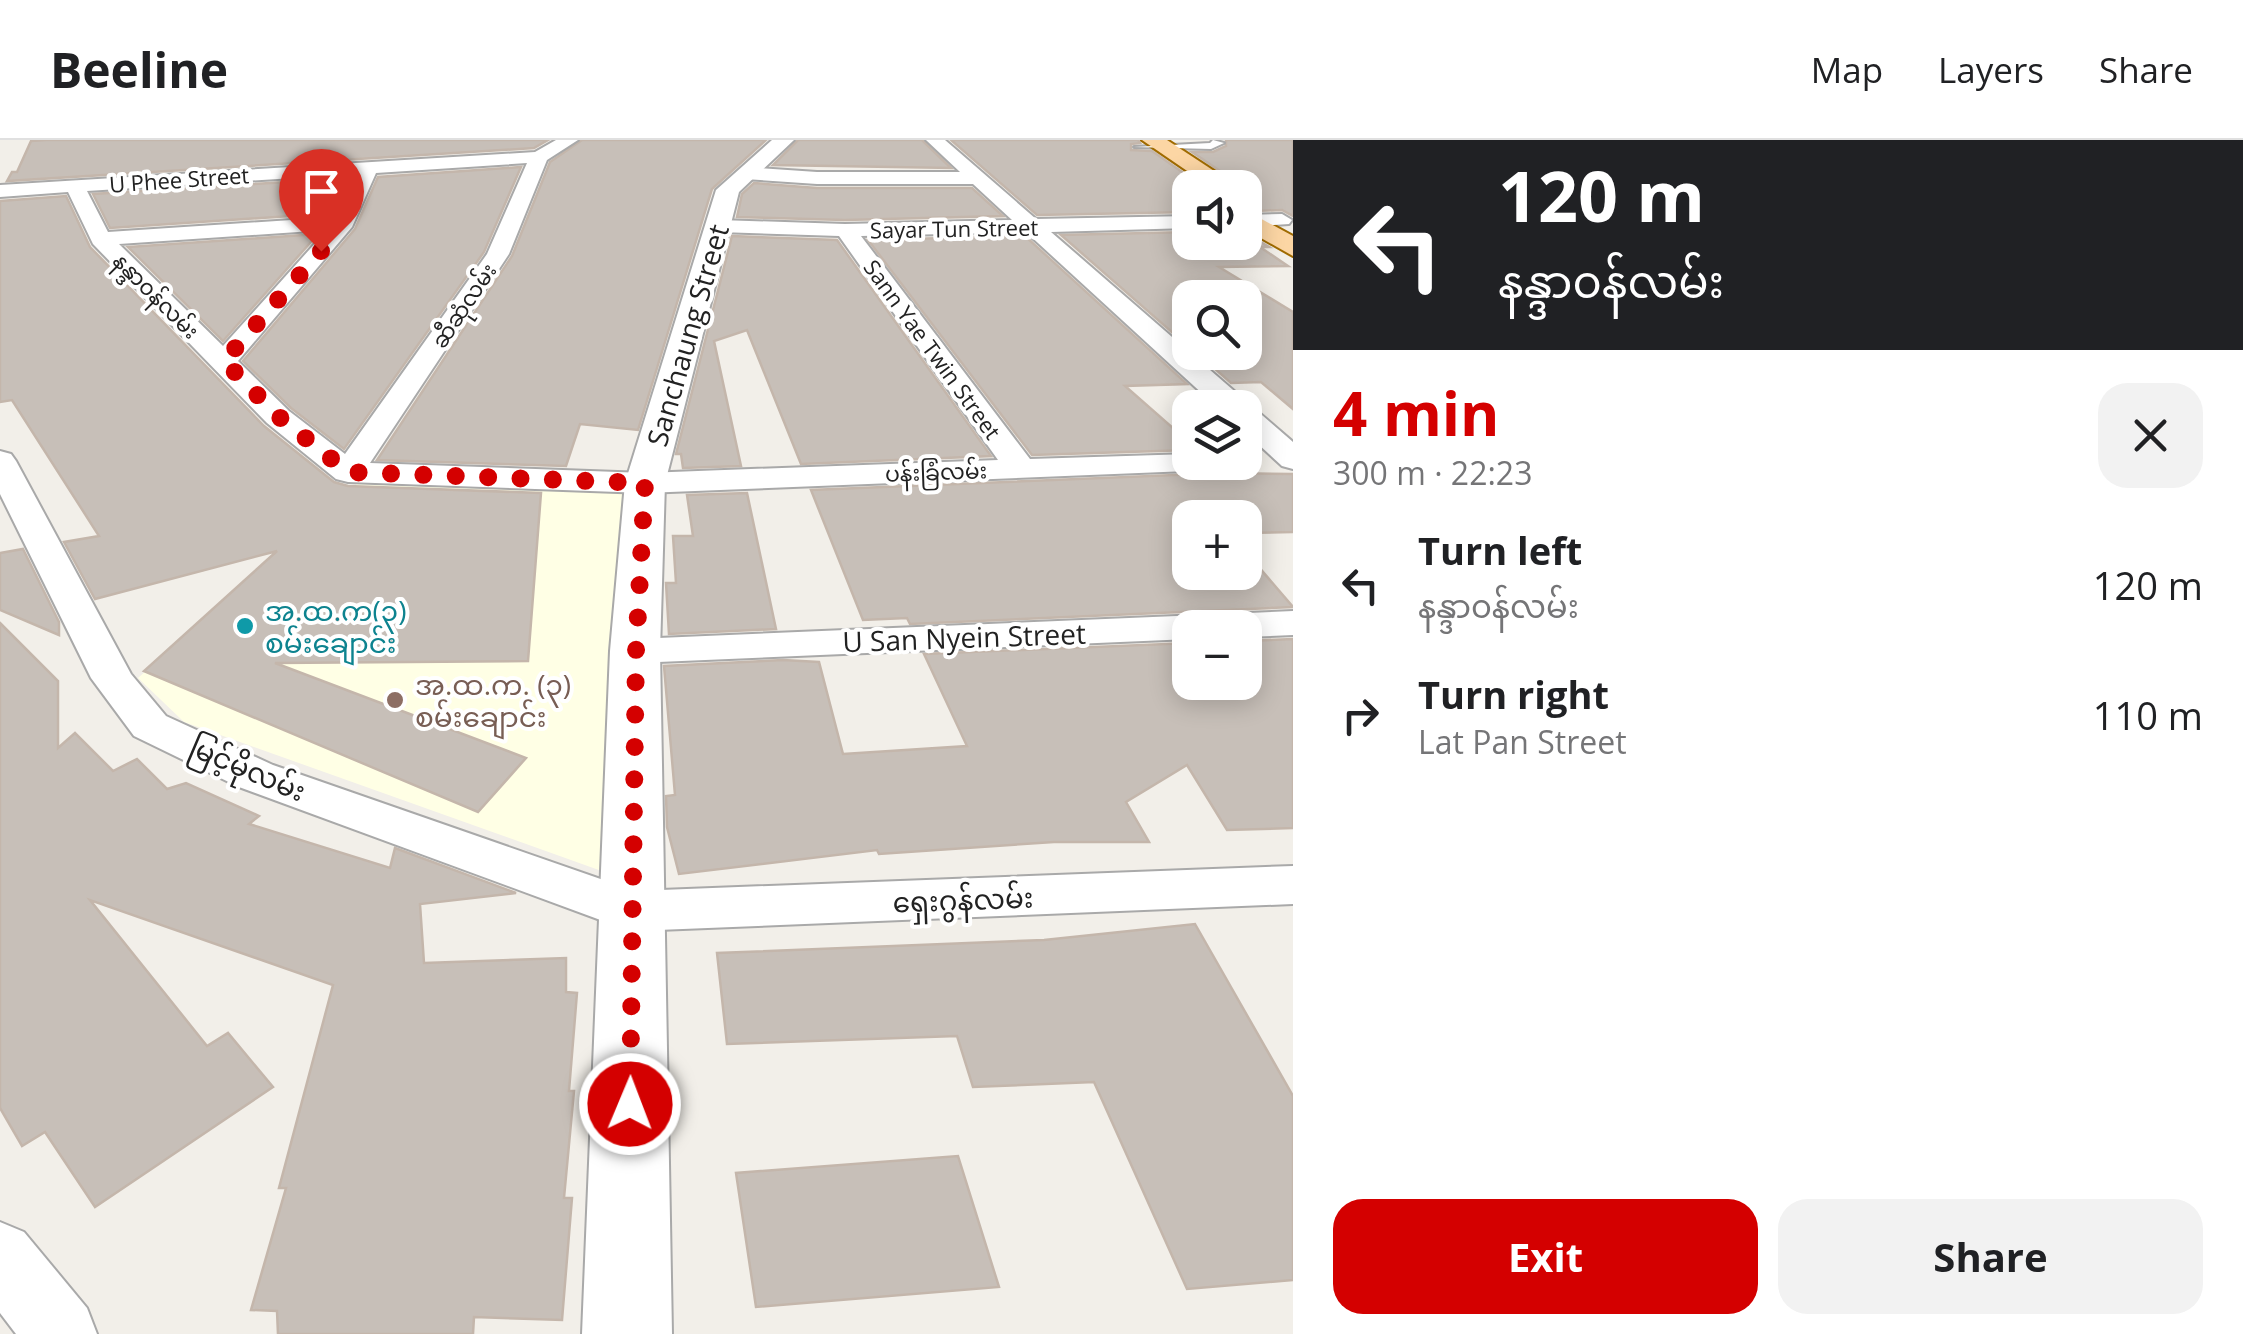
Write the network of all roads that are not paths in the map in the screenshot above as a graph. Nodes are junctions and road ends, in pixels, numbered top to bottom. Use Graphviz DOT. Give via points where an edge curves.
graph roads {
  1 [pos="569,140"];
  2 [pos="784,140"];
  3 [pos="935,140"];
  4 [pos="1216,140"];
  5 [pos="1145,144"];
  6 [pos="538,156"];
  7 [pos="369,167"];
  8 [pos="1177,170"];
  9 [pos="1195,170"];
  10 [pos="745,173"];
  11 [pos="978,178"];
  12 [pos="76,186"];
  13 [pos="0,191"];
  14 [pos="1172,222"];
  15 [pos="1262,222"];
  16 [pos="345,224"];
  17 [pos="719,226"];
  18 [pos="1033,226"];
  19 [pos="845,230"];
  20 [pos="1287,234"];
  21 [pos="101,239"];
  22 [pos="224,361"];
  23 [pos="1216,390"];
  24 [pos="1262,432"];
  25 [pos="1293,460"];
  26 [pos="0,461"];
  27 [pos="1262,461"];
  28 [pos="1172,464"];
  29 [pos="1020,468"];
  30 [pos="348,472"];
  31 [pos="645,483"];
  32 [pos="1293,623"];
  33 [pos="636,651"];
  34 [pos="1293,886"];
  35 [pos="634,912"];
  36 [pos="0,1256"];
  37 [pos="61,1334"];
  38 [pos="626,1334"];
  1 -- 6 [label="street"];
  2 -- 10 [label="street, Sanchaung Street"];
  3 -- 11 [label="street"];
  4 -- 5 [label="lane" via="1220,144 1211,146"];
  5 -- 8 [label="main road"];
  5 -- 9 [label="main road"];
  6 -- 7 [label="street, U Phee Street"];
  6 -- 30 [label="street, ဆီဆုံလမ်း" via="498,254"];
  7 -- 12 [label="street, U Phee Street"];
  7 -- 16 [label="street"];
  10 -- 11 [label="street"];
  10 -- 17 [label="street, Sanchaung Street" via="728,190"];
  11 -- 18 [label="street"];
  12 -- 13 [label="street, U Phee Street"];
  12 -- 21 [label="street, နန္ဒာ၀န်လမ်း"];
  14 -- 18 [label="street, Sayar Tun Street"];
  15 -- 20 [label="main road"];
  16 -- 21 [label="street"];
  16 -- 22 [label="street"];
  17 -- 19 [label="street, Sayar Tun Street"];
  17 -- 31 [label="street, Sanchaung Street"];
  18 -- 19 [label="street, Sayar Tun Street"];
  18 -- 23 [label="street"];
  19 -- 29 [label="street, Sann Yae Twin Street"];
  21 -- 22 [label="street, နန္ဒာ၀န်လမ်း"];
  22 -- 30 [label="street, နန္ဒာ၀န်လမ်း"];
  24 -- 25 [label="street"];
  25 -- 27 [label="street"];
  26 -- 35 [label="street, မြင့်မိုလမ်း" via="112,678 150,726 256,776"];
  28 -- 29 [label="street, ပန်းခြံလမ်း"];
  29 -- 31 [label="street, ပန်းခြံလမ်း"];
  30 -- 31 [label="street"];
  31 -- 33 [label="street, Sanchaung Street"];
  32 -- 33 [label="street, U San Nyein Street"];
  33 -- 35 [label="street, Sanchaung Street"];
  34 -- 35 [label="street, ရှေးဂွန်လမ်း"];
  35 -- 38 [label="street, Sanchaung Street"];
  36 -- 37 [label="street"];
}
